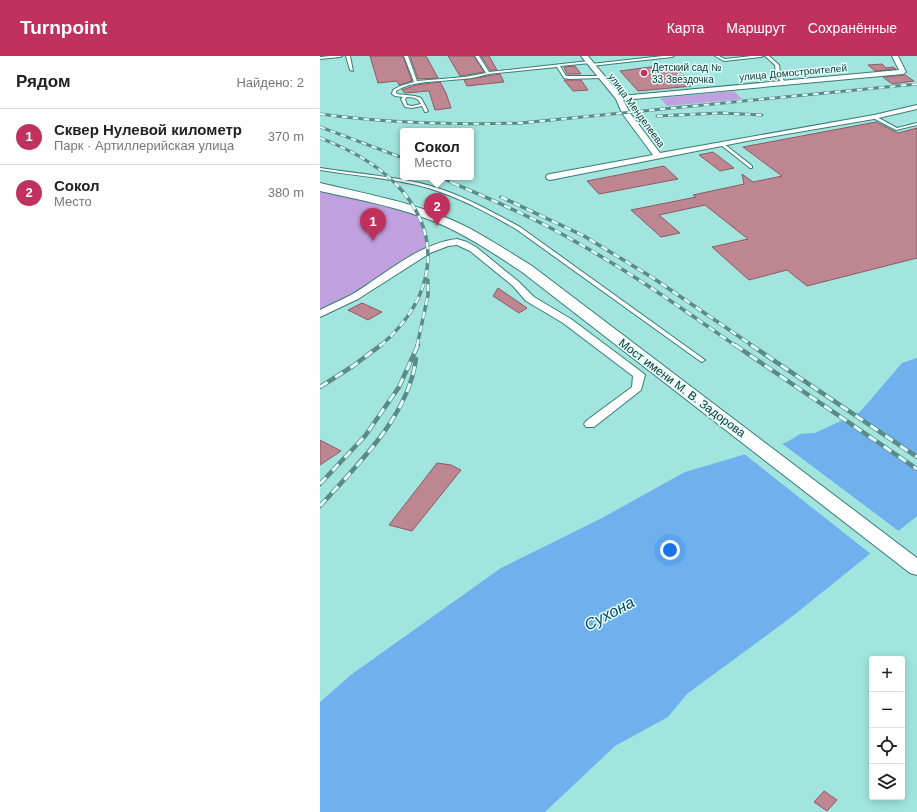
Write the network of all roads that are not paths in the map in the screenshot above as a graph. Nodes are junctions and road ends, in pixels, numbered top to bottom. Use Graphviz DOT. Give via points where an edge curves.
graph roads {
  1 [pos="340,56"];
  2 [pos="348,56"];
  3 [pos="406,56"];
  4 [pos="477,56"];
  5 [pos="584,56"];
  6 [pos="672,56"];
  7 [pos="717,56"];
  8 [pos="761,56"];
  9 [pos="767,56"];
  10 [pos="895,56"];
  11 [pos="320,58"];
  12 [pos="590,64"];
  13 [pos="558,66"];
  14 [pos="352,70"];
  15 [pos="488,74"];
  16 [pos="601,77"];
  17 [pos="416,83"];
  18 [pos="783,83"];
  19 [pos="406,97"];
  20 [pos="619,98"];
  21 [pos="423,105"];
  22 [pos="917,107"];
  23 [pos="426,111"];
  24 [pos="874,117"];
  25 [pos="917,124"];
  26 [pos="722,144"];
  27 [pos="659,157"];
  28 [pos="751,167"];
  29 [pos="320,169"];
  30 [pos="550,178"];
  31 [pos="320,187"];
  32 [pos="320,314"];
  33 [pos="702,360"];
  34 [pos="590,424"];
  35 [pos="917,568"];
  1 -- 11 [label="lane"];
  2 -- 14 [label="lane"];
  3 -- 17 [label="lane"];
  4 -- 15 [label="lane"];
  5 -- 12 [label="street, улица Менделеева"];
  6 -- 12 [label="lane"];
  7 -- 8 [label="lane" via="724,60"];
  9 -- 18 [label="lane" via="777,65"];
  10 -- 18 [label="street, улица Домостроителей" via="903,72"];
  12 -- 13 [label="lane"];
  12 -- 16 [label="street, улица Менделеева"];
  13 -- 15 [label="lane"];
  13 -- 16 [label="lane" via="565,77"];
  15 -- 17 [label="lane"];
  16 -- 20 [label="street, улица Менделеева"];
  17 -- 19 [label="lane" via="400,86 394,91 394,94"];
  18 -- 20 [label="street, улица Домостроителей"];
  19 -- 21 [label="lane" via="417,98"];
  19 -- 21 [label="lane" via="403,99 406,106"];
  20 -- 27 [label="street, улица Менделеева" via="626,113"];
  21 -- 23 [label="lane"];
  22 -- 24 [label="street"];
  24 -- 25 [label="lane" via="896,129"];
  24 -- 26 [label="street"];
  26 -- 27 [label="street"];
  26 -- 28 [label="lane"];
  27 -- 30 [label="street"];
  29 -- 33 [label="lane" via="429,188 496,215 518,228"];
  31 -- 35 [label="main road, Мост имени М. В. Задорова" via="418,212 475,236 527,270"];
  32 -- 34 [label="street" via="354,297 433,248 451,242 464,244 516,284 530,299 567,321 639,375 637,388"];
}
